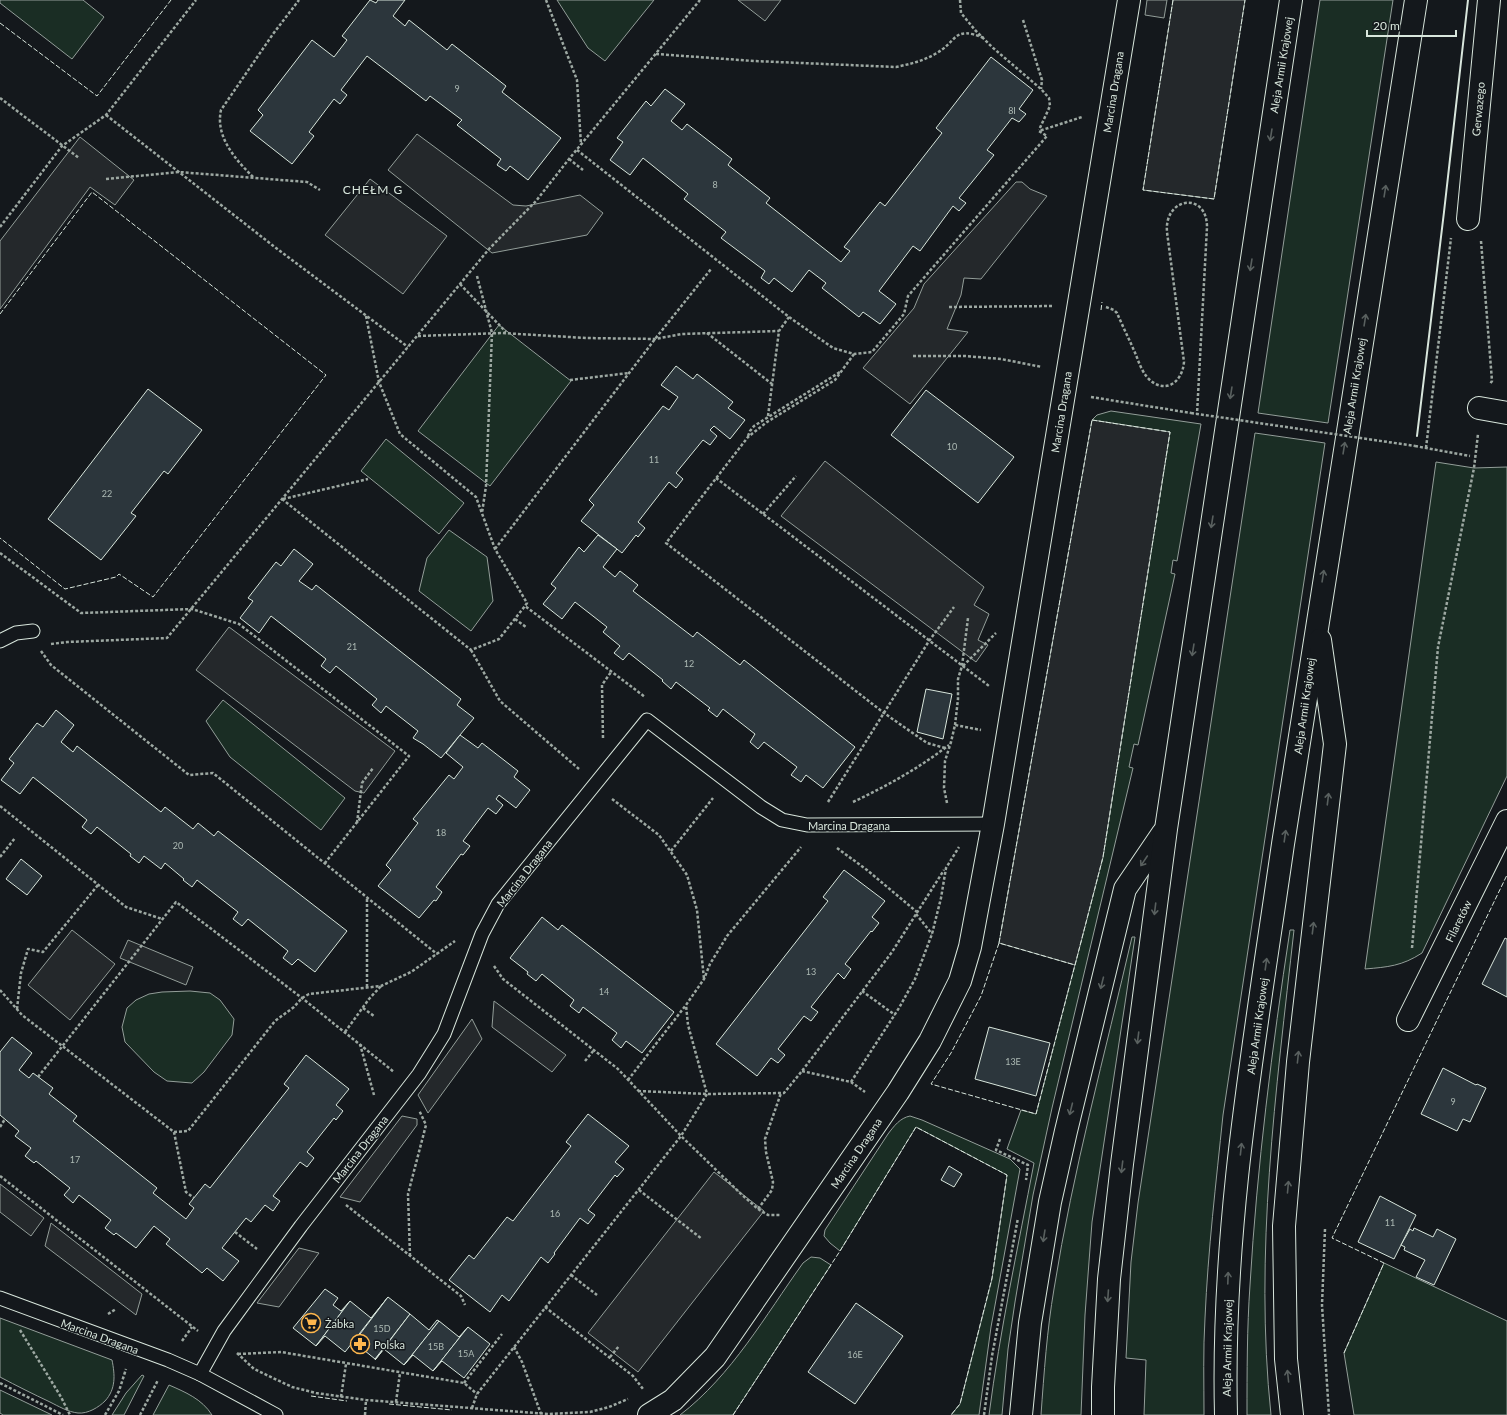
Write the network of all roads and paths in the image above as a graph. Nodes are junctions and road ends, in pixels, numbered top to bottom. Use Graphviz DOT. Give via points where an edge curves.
graph roads {
  1 [pos="196,0"];
  2 [pos="299,0"];
  3 [pos="546,0"];
  4 [pos="700,0"];
  5 [pos="960,0"];
  6 [pos="1129,0"];
  7 [pos="1291,0"];
  8 [pos="1416,0"];
  9 [pos="1489,0"];
  10 [pos="1023,20"];
  11 [pos="984,38"];
  12 [pos="656,54"];
  13 [pos="1041,89"];
  14 [pos="0,98"];
  15 [pos="106,115"];
  16 [pos="1083,117"];
  17 [pos="1039,131"];
  18 [pos="581,145"];
  19 [pos="62,146"];
  20 [pos="577,150"];
  21 [pos="79,158"];
  22 [pos="569,159"];
  23 [pos="583,170"];
  24 [pos="179,172"];
  25 [pos="254,178"];
  26 [pos="106,179"];
  27 [pos="320,190"];
  28 [pos="1468,218"];
  29 [pos="0,226"];
  30 [pos="711,269"];
  31 [pos="477,276"];
  32 [pos="460,284"];
  33 [pos="1054,306"];
  34 [pos="1103,306"];
  35 [pos="949,307"];
  36 [pos="486,312"];
  37 [pos="366,316"];
  38 [pos="789,317"];
  39 [pos="779,331"];
  40 [pos="492,333"];
  41 [pos="506,333"];
  42 [pos="707,333"];
  43 [pos="417,336"];
  44 [pos="656,340"];
  45 [pos="408,347"];
  46 [pos="854,354"];
  47 [pos="912,356"];
  48 [pos="1048,368"];
  49 [pos="842,371"];
  50 [pos="630,373"];
  51 [pos="570,380"];
  52 [pos="379,382"];
  53 [pos="772,384"];
  54 [pos="1088,397"];
  55 [pos="1479,408"];
  56 [pos="1507,413"];
  57 [pos="1197,414"];
  58 [pos="768,416"];
  59 [pos="768,422"];
  60 [pos="748,437"];
  61 [pos="1426,448"];
  62 [pos="1470,456"];
  63 [pos="1476,456"];
  64 [pos="796,476"];
  65 [pos="716,478"];
  66 [pos="368,479"];
  67 [pos="282,499"];
  68 [pos="482,514"];
  69 [pos="763,514"];
  70 [pos="495,549"];
  71 [pos="0,553"];
  72 [pos="525,606"];
  73 [pos="954,607"];
  74 [pos="192,609"];
  75 [pos="1317,615"];
  76 [pos="515,618"];
  77 [pos="968,618"];
  78 [pos="526,627"];
  79 [pos="33,631"];
  80 [pos="998,631"];
  81 [pos="0,641"];
  82 [pos="929,641"];
  83 [pos="45,645"];
  84 [pos="37,646"];
  85 [pos="471,650"];
  86 [pos="962,666"];
  87 [pos="611,672"];
  88 [pos="994,690"];
  89 [pos="650,702"];
  90 [pos="884,713"];
  91 [pos="955,725"];
  92 [pos="988,732"];
  93 [pos="603,743"];
  94 [pos="949,745"];
  95 [pos="945,748"];
  96 [pos="373,768"];
  97 [pos="727,780"];
  98 [pos="596,784"];
  99 [pos="848,804"];
  100 [pos="0,806"];
  101 [pos="1507,821"];
  102 [pos="357,823"];
  103 [pos="993,824"];
  104 [pos="953,825"];
  105 [pos="813,829"];
  106 [pos="1166,829"];
  107 [pos="15,838"];
  108 [pos="671,851"];
  109 [pos="0,858"];
  110 [pos="325,863"];
  111 [pos="946,868"];
  112 [pos="98,885"];
  113 [pos="367,897"];
  114 [pos="917,913"];
  115 [pos="162,919"];
  116 [pos="932,934"];
  117 [pos="458,938"];
  118 [pos="1412,952"];
  119 [pos="437,954"];
  120 [pos="492,963"];
  121 [pos="704,979"];
  122 [pos="381,986"];
  123 [pos="367,987"];
  124 [pos="0,990"];
  125 [pos="862,991"];
  126 [pos="302,998"];
  127 [pos="686,1005"];
  128 [pos="363,1008"];
  129 [pos="17,1010"];
  130 [pos="895,1015"];
  131 [pos="374,1016"];
  132 [pos="1408,1020"];
  133 [pos="345,1032"];
  134 [pos="360,1043"];
  135 [pos="62,1046"];
  136 [pos="594,1050"];
  137 [pos="585,1061"];
  138 [pos="802,1071"];
  139 [pos="38,1077"];
  140 [pos="628,1080"];
  141 [pos="851,1082"];
  142 [pos="637,1090"];
  143 [pos="404,1092"];
  144 [pos="781,1093"];
  145 [pos="707,1094"];
  146 [pos="374,1095"];
  147 [pos="4,1119"];
  148 [pos="0,1127"];
  149 [pos="174,1132"];
  150 [pos="681,1136"];
  151 [pos="1000,1139"];
  152 [pos="0,1176"];
  153 [pos="1024,1185"];
  154 [pos="639,1190"];
  155 [pos="328,1192"];
  156 [pos="194,1198"];
  157 [pos="758,1209"];
  158 [pos="782,1215"];
  159 [pos="1019,1215"];
  160 [pos="1325,1228"];
  161 [pos="235,1232"];
  162 [pos="702,1239"];
  163 [pos="259,1251"];
  164 [pos="410,1256"];
  165 [pos="571,1275"];
  166 [pos="597,1295"];
  167 [pos="0,1298"];
  168 [pos="465,1305"];
  169 [pos="545,1307"];
  170 [pos="20,1325"];
  171 [pos="192,1327"];
  172 [pos="502,1334"];
  173 [pos="619,1346"];
  174 [pos="514,1347"];
  175 [pos="133,1348"];
  176 [pos="610,1357"];
  177 [pos="346,1364"];
  178 [pos="400,1373"];
  179 [pos="200,1374"];
  180 [pos="0,1383"];
  181 [pos="464,1383"];
  182 [pos="477,1394"];
  183 [pos="639,1394"];
  184 [pos="341,1397"];
  185 [pos="633,1397"];
  186 [pos="366,1400"];
  187 [pos="396,1402"];
  188 [pos="472,1408"];
  189 [pos="541,1414"];
  190 [pos="63,1415"];
  191 [pos="70,1415"];
  192 [pos="105,1415"];
  193 [pos="276,1415"];
  194 [pos="365,1415"];
  195 [pos="649,1415"];
  196 [pos="984,1415"];
  197 [pos="1021,1415"];
  198 [pos="1103,1415"];
  199 [pos="1226,1415"];
  200 [pos="1292,1415"];
  201 [pos="1329,1415"];
  1 -- 15 [label="path"];
  2 -- 25 [label="path" via="220,110 223,137 231,154"];
  3 -- 18 [label="path" via="577,80"];
  4 -- 12 [label="path"];
  5 -- 11 [label="path" via="961,13"];
  6 -- 103 [label="main road, Marcina Dragana"];
  7 -- 106 [label="main road, Aleja Armii Krajowej, one-way"];
  75 -- 8 [label="main road, Aleja Armii Krajowej, one-way"];
  9 -- 28 [label="main road, Gerwazego"];
  10 -- 13 [label="path" via="1042,80"];
  11 -- 12 [label="path" via="972,33 961,33 937,53 919,62 896,67"];
  11 -- 13 [label="path" via="992,48"];
  12 -- 18 [label="path"];
  13 -- 17 [label="path" via="1049,98 1050,106"];
  14 -- 19 [label="path"];
  15 -- 19 [label="path"];
  15 -- 24 [label="path"];
  16 -- 17 [label="path"];
  17 -- 46 [label="path" via="1046,136 908,296 904,314 872,352"];
  18 -- 20 [label="path"];
  19 -- 21 [label="path"];
  19 -- 29 [label="path"];
  20 -- 22 [label="path"];
  20 -- 38 [label="path"];
  22 -- 23 [label="path"];
  22 -- 32 [label="path" via="536,201 489,249"];
  24 -- 25 [label="path"];
  24 -- 26 [label="path"];
  24 -- 37 [label="path"];
  25 -- 27 [label="path" via="307,182"];
  28 -- 55 [label="path" via="1481,240 1492,381"];
  28 -- 61 [label="path" via="1458,220 1452,228"];
  30 -- 44 [label="path"];
  31 -- 36 [label="path"];
  32 -- 36 [label="path"];
  32 -- 43 [label="path"];
  33 -- 35 [label="path"];
  34 -- 57 [label="path" via="1117,313 1148,378 1158,385 1173,383 1181,374 1184,362 1167,220 1168,215 1178,205 1184,203 1200,207 1206,214 1207,236"];
  36 -- 40 [label="path"];
  36 -- 41 [label="path"];
  37 -- 45 [label="path"];
  37 -- 52 [label="path"];
  38 -- 39 [label="path"];
  38 -- 46 [label="path" via="834,348"];
  39 -- 42 [label="path"];
  39 -- 53 [label="path"];
  40 -- 41 [label="path"];
  40 -- 43 [label="path"];
  40 -- 68 [label="path" via="486,486"];
  41 -- 44 [label="path"];
  42 -- 44 [label="path" via="682,334"];
  42 -- 53 [label="path"];
  43 -- 45 [label="path"];
  44 -- 50 [label="path"];
  45 -- 52 [label="path"];
  46 -- 49 [label="path"];
  47 -- 48 [label="path" via="1001,359"];
  49 -- 58 [label="path"];
  49 -- 59 [label="path" via="835,380"];
  50 -- 51 [label="path"];
  50 -- 70 [label="path"];
  52 -- 67 [label="path"];
  52 -- 68 [label="path" via="400,434 476,497"];
  53 -- 58 [label="path"];
  54 -- 57 [label="path"];
  55 -- 56 [label="main road"];
  57 -- 61 [label="path, bridge"];
  58 -- 59 [label="path"];
  58 -- 60 [label="path" via="754,426"];
  59 -- 60 [label="path"];
  60 -- 65 [label="path"];
  61 -- 62 [label="path"];
  63 -- 118 [label="path" via="1438,647"];
  64 -- 69 [label="path"];
  65 -- 69 [label="path"];
  65 -- 90 [label="path" via="666,543"];
  66 -- 67 [label="path"];
  67 -- 74 [label="path"];
  67 -- 85 [label="path"];
  68 -- 70 [label="path"];
  69 -- 82 [label="path"];
  70 -- 72 [label="path" via="527,603"];
  71 -- 74 [label="path" via="81,613"];
  72 -- 76 [label="path"];
  72 -- 87 [label="path"];
  73 -- 82 [label="path"];
  74 -- 83 [label="path" via="167,638"];
  74 -- 102 [label="path" via="240,624 409,756"];
  199 -- 75 [label="main road, Aleja Armii Krajowej, one-way" via="1229,1264 1246,1097"];
  200 -- 75 [label="main road, one-way" via="1286,1359 1284,1226 1298,1062 1335,744"];
  76 -- 78 [label="path"];
  76 -- 85 [label="path" via="499,639"];
  77 -- 86 [label="path"];
  79 -- 81 [label="lane" via="16,633"];
  80 -- 86 [label="path"];
  82 -- 86 [label="path"];
  82 -- 90 [label="path"];
  84 -- 110 [label="path" via="51,665 190,775 213,773"];
  85 -- 98 [label="path" via="500,701"];
  86 -- 88 [label="path"];
  86 -- 91 [label="path" via="958,679"];
  87 -- 89 [label="path"];
  87 -- 93 [label="path" via="602,685"];
  90 -- 95 [label="path" via="927,743"];
  90 -- 105 [label="path"];
  91 -- 92 [label="path"];
  91 -- 94 [label="path"];
  94 -- 95 [label="path"];
  94 -- 104 [label="path" via="945,761 944,788"];
  95 -- 99 [label="path" via="888,785"];
  96 -- 102 [label="path" via="362,783"];
  97 -- 98 [label="lane, Marcina Dragana" via="647,720"];
  97 -- 105 [label="lane, Marcina Dragana" via="782,820 807,825"];
  97 -- 108 [label="path"];
  98 -- 108 [label="path" via="658,835"];
  98 -- 143 [label="lane, Marcina Dragana" via="498,904 482,934 444,1034 419,1074"];
  100 -- 112 [label="path"];
  101 -- 132 [label="main road, Filaretów"];
  102 -- 110 [label="path"];
  103 -- 104 [label="lane, Marcina Dragana"];
  103 -- 195 [label="main road, Marcina Dragana" via="970,947 960,981 930,1041 898,1092 715,1357 673,1400"];
  104 -- 105 [label="lane, Marcina Dragana"];
  105 -- 114 [label="path" via="867,870"];
  105 -- 121 [label="path" via="727,936"];
  106 -- 197 [label="main road, one-way" via="1125,889 1123,897 1050,1202 1030,1323"];
  106 -- 198 [label="main road, Aleja Armii Krajowej, one-way" via="1122,1164 1110,1279"];
  107 -- 109 [label="path"];
  108 -- 121 [label="path" via="687,875 697,910"];
  110 -- 113 [label="path"];
  111 -- 114 [label="path"];
  112 -- 115 [label="path" via="126,907"];
  112 -- 129 [label="path" via="43,952 28,949 21,973"];
  113 -- 119 [label="path"];
  113 -- 123 [label="path"];
  114 -- 116 [label="path"];
  114 -- 125 [label="path" via="892,952"];
  115 -- 126 [label="path" via="176,902"];
  115 -- 135 [label="path"];
  117 -- 119 [label="path"];
  119 -- 122 [label="path" via="411,972"];
  120 -- 136 [label="path" via="503,979"];
  121 -- 127 [label="path"];
  122 -- 123 [label="path"];
  122 -- 128 [label="path"];
  123 -- 126 [label="path" via="309,994"];
  124 -- 129 [label="path"];
  125 -- 130 [label="path"];
  125 -- 138 [label="path"];
  126 -- 133 [label="path"];
  126 -- 149 [label="path" via="275,1021 188,1131"];
  127 -- 140 [label="path"];
  127 -- 145 [label="path" via="688,1025"];
  128 -- 131 [label="path"];
  128 -- 133 [label="path"];
  129 -- 135 [label="path"];
  133 -- 134 [label="path"];
  134 -- 143 [label="path" via="394,1070 395,1084"];
  134 -- 146 [label="path"];
  135 -- 139 [label="path"];
  135 -- 149 [label="path"];
  136 -- 137 [label="path"];
  136 -- 140 [label="path"];
  138 -- 141 [label="path"];
  138 -- 144 [label="path" via="784,1093"];
  140 -- 142 [label="path"];
  142 -- 145 [label="path"];
  142 -- 150 [label="path"];
  143 -- 155 [label="lane, Marcina Dragana"];
  143 -- 164 [label="path" via="416,1103 426,1125 408,1194"];
  144 -- 145 [label="path"];
  144 -- 157 [label="path" via="765,1139 773,1182 772,1190"];
  145 -- 150 [label="path"];
  147 -- 148 [label="path"];
  149 -- 156 [label="path" via="186,1192"];
  150 -- 154 [label="path"];
  150 -- 157 [label="path"];
  151 -- 153 [label="path" via="996,1150 1028,1165"];
  152 -- 171 [label="path"];
  154 -- 162 [label="path"];
  154 -- 165 [label="path"];
  155 -- 164 [label="path"];
  155 -- 179 [label="lane, Marcina Dragana" via="224,1331"];
  157 -- 158 [label="path" via="768,1215"];
  159 -- 196 [label="path" via="992,1356"];
  160 -- 201 [label="path" via="1322,1305"];
  161 -- 163 [label="path"];
  164 -- 168 [label="path" via="461,1296"];
  165 -- 166 [label="path"];
  165 -- 169 [label="path"];
  167 -- 175 [label="lane, Marcina Dragana"];
  169 -- 174 [label="path"];
  169 -- 176 [label="path"];
  170 -- 191 [label="path" via="19,1328"];
  172 -- 181 [label="path"];
  173 -- 176 [label="path"];
  174 -- 182 [label="path"];
  174 -- 189 [label="path"];
  175 -- 179 [label="lane, Marcina Dragana"];
  175 -- 192 [label="path" via="119,1391"];
  176 -- 183 [label="path" via="633,1376 644,1391"];
  177 -- 178 [label="path"];
  177 -- 184 [label="path"];
  177 -- 184 [label="path" via="281,1352 238,1354 254,1368 292,1387"];
  178 -- 181 [label="path"];
  178 -- 187 [label="path"];
  179 -- 193 [label="lane, Marcina Dragana"];
  180 -- 190 [label="path"];
  181 -- 182 [label="path"];
  182 -- 188 [label="path"];
  184 -- 186 [label="path"];
  185 -- 189 [label="path" via="590,1412"];
  186 -- 187 [label="path"];
  186 -- 194 [label="path"];
  187 -- 188 [label="path"];
  188 -- 189 [label="path"];
}
